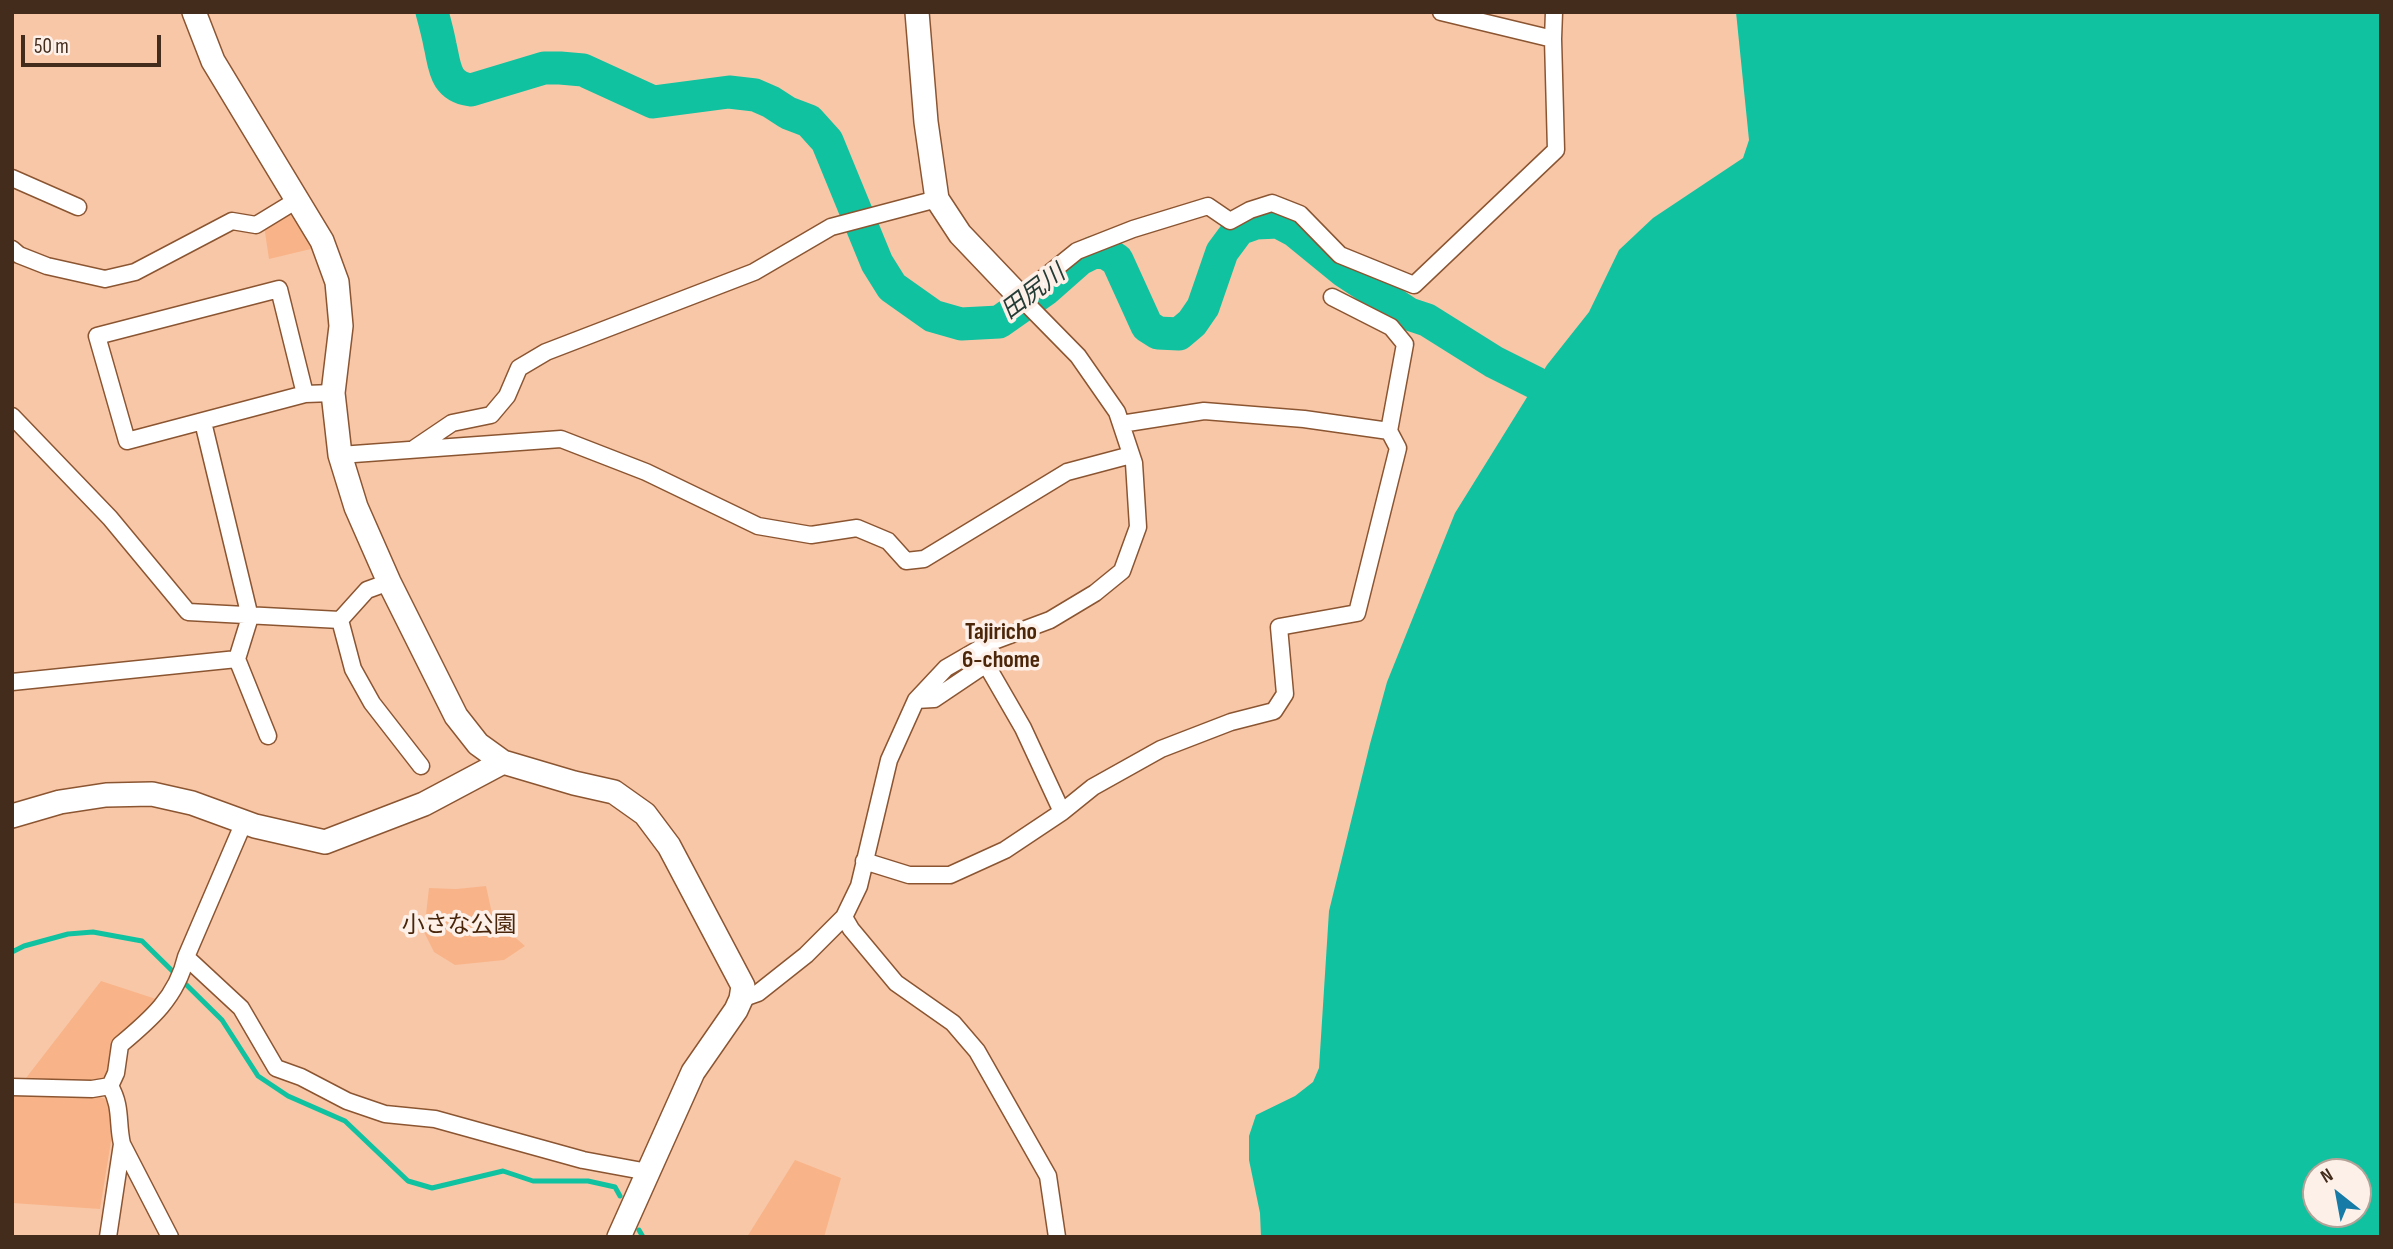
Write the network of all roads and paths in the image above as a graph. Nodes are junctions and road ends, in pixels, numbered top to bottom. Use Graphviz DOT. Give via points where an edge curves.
graph roads {
  1 [pos="194,12"];
  2 [pos="917,12"];
  3 [pos="1441,12"];
  4 [pos="1554,12"];
  5 [pos="1553,39"];
  6 [pos="12,178"];
  7 [pos="937,199"];
  8 [pos="297,200"];
  9 [pos="78,207"];
  10 [pos="12,249"];
  11 [pos="1332,297"];
  12 [pos="1027,304"];
  13 [pos="333,393"];
  14 [pos="305,394"];
  15 [pos="12,416"];
  16 [pos="203,422"];
  17 [pos="1121,425"];
  18 [pos="1389,431"];
  19 [pos="413,450"];
  20 [pos="340,455"];
  21 [pos="1131,455"];
  22 [pos="389,582"];
  23 [pos="250,617"];
  24 [pos="340,620"];
  25 [pos="237,659"];
  26 [pos="12,682"];
  27 [pos="916,700"];
  28 [pos="268,736"];
  29 [pos="503,762"];
  30 [pos="421,766"];
  31 [pos="1062,812"];
  32 [pos="12,816"];
  33 [pos="244,822"];
  34 [pos="864,861"];
  35 [pos="844,917"];
  36 [pos="184,962"];
  37 [pos="741,999"];
  38 [pos="110,1086"];
  39 [pos="12,1087"];
  40 [pos="121,1144"];
  41 [pos="648,1172"];
  42 [pos="108,1237"];
  43 [pos="170,1237"];
  44 [pos="619,1237"];
  45 [pos="1057,1237"];
  1 -- 8 [label="street" via="214,61"];
  2 -- 7 [label="street"];
  3 -- 5 [label="street"];
  4 -- 5 [label="street"];
  5 -- 12 [label="street" via="1556,150 1414,285 1340,255 1300,214 1272,203 1230,221 1208,206 1077,251"];
  6 -- 9 [label="street"];
  7 -- 12 [label="street" via="960,233"];
  7 -- 19 [label="street" via="831,227 754,272 546,352 519,368 507,396 491,415 452,423"];
  8 -- 10 [label="street" via="256,225 232,220 135,272 105,279 47,266"];
  8 -- 13 [label="street" via="322,241 337,282 341,326"];
  11 -- 18 [label="street" via="1391,327 1405,345"];
  12 -- 17 [label="street" via="1078,356"];
  13 -- 14 [label="street"];
  13 -- 20 [label="street"];
  14 -- 16 [label="street"];
  14 -- 16 [label="street" via="279,289 97,336 127,441"];
  15 -- 23 [label="street" via="110,518 188,612"];
  16 -- 23 [label="street"];
  17 -- 18 [label="street" via="1204,411"];
  17 -- 21 [label="street"];
  18 -- 31 [label="street" via="1398,448 1357,613 1279,627 1285,694 1274,711 1161,749 1093,787"];
  19 -- 20 [label="street"];
  19 -- 21 [label="street" via="561,439 646,472 758,526 811,535 857,528 888,541 906,561 924,559 1067,472"];
  20 -- 22 [label="street" via="356,507"];
  21 -- 27 [label="street" via="1138,527 1122,571 1050,620 991,642 946,668"];
  22 -- 24 [label="street" via="367,590"];
  22 -- 29 [label="street" via="456,716 478,744"];
  23 -- 24 [label="street"];
  23 -- 25 [label="street"];
  24 -- 30 [label="street" via="352,669"];
  25 -- 26 [label="street"];
  25 -- 28 [label="street"];
  27 -- 31 [label="street" via="934,699 986,664 1023,728"];
  27 -- 34 [label="street" via="889,760"];
  29 -- 33 [label="street" via="424,804 325,842"];
  29 -- 37 [label="street" via="614,792 645,814 669,846 739,974"];
  31 -- 34 [label="street" via="1005,850 950,875 909,875"];
  32 -- 33 [label="street" via="60,802 152,794"];
  33 -- 36 [label="street"];
  34 -- 35 [label="street" via="859,886"];
  35 -- 37 [label="street" via="806,955 758,993"];
  35 -- 45 [label="street" via="896,983 953,1023 977,1051 1048,1176"];
  36 -- 38 [label="street" via="165,1004 120,1045"];
  36 -- 41 [label="street" via="240,1008 276,1068 347,1101 385,1114 435,1119 583,1160"];
  37 -- 41 [label="street" via="693,1072"];
  38 -- 39 [label="street"];
  38 -- 40 [label="street" via="120,1109"];
  40 -- 42 [label="street"];
  40 -- 43 [label="street"];
  41 -- 44 [label="street"];
}
